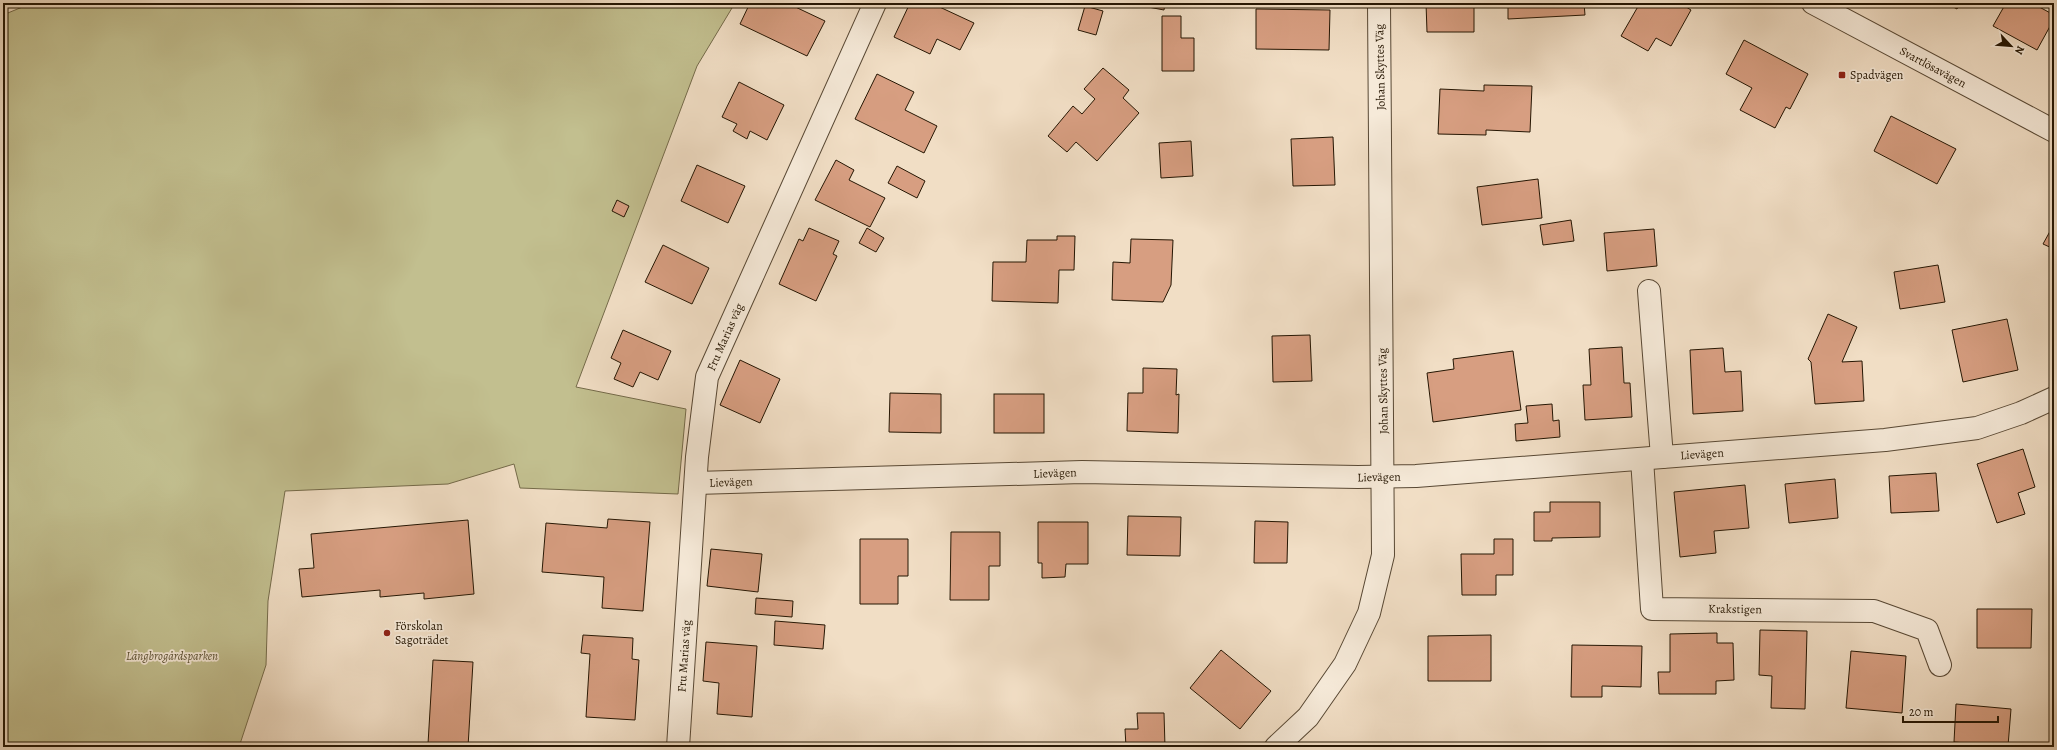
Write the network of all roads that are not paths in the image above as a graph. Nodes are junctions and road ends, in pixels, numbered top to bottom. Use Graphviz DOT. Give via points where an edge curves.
graph roads {
  1 [pos="876,3"];
  2 [pos="1379,3"];
  3 [pos="1813,3"];
  4 [pos="2054,130"];
  5 [pos="1649,291"];
  6 [pos="2054,398"];
  7 [pos="1652,458"];
  8 [pos="1384,476"];
  9 [pos="696,483"];
  10 [pos="1940,665"];
  11 [pos="678,747"];
  12 [pos="1276,747"];
  1 -- 9 [label="street, Fru Marias väg" via="707,377"];
  2 -- 8 [label="street, Johan Skyttes Väg"];
  3 -- 4 [label="street, Svartlösavägen"];
  5 -- 7 [label="street"];
  6 -- 7 [label="street, Lievägen" via="2021,414 1977,428 1885,440"];
  7 -- 8 [label="street, Lievägen" via="1416,476"];
  7 -- 10 [label="street, Krakstigen" via="1652,609 1874,611 1928,630"];
  8 -- 9 [label="street, Lievägen" via="1082,472"];
  8 -- 12 [label="street, Johan Skyttes Väg" via="1383,555 1369,613 1345,664 1308,716"];
  9 -- 11 [label="street, Fru Marias väg"];
}
